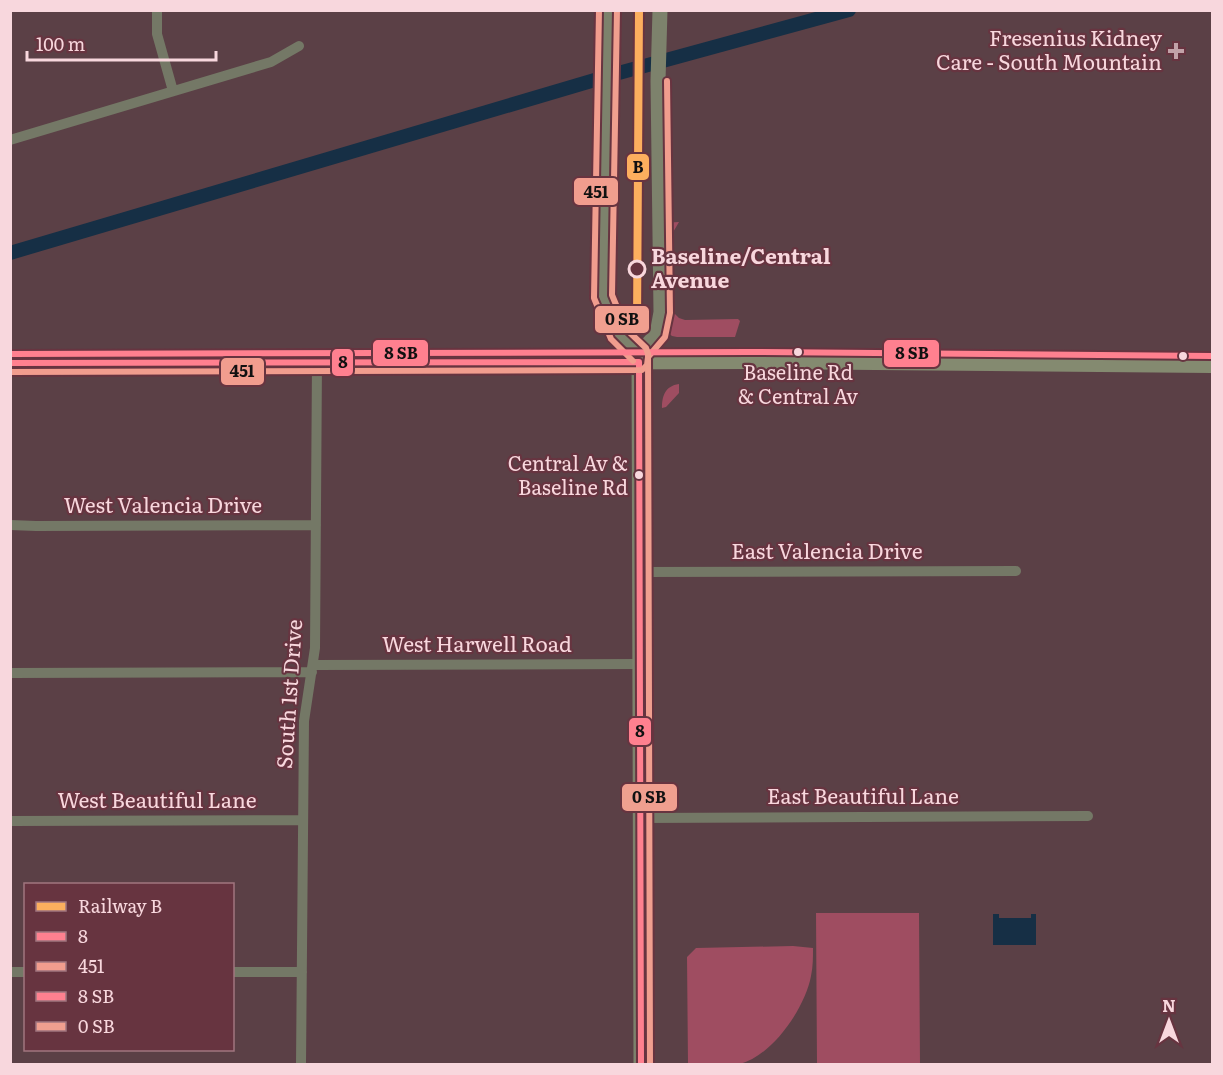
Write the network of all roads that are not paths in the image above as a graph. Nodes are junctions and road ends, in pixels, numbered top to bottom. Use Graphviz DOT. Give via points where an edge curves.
graph roads {
  1 [pos="157,10"];
  2 [pos="608,10"];
  3 [pos="660,10"];
  4 [pos="299,46"];
  5 [pos="173,91"];
  6 [pos="10,140"];
  7 [pos="639,358"];
  8 [pos="316,362"];
  9 [pos="10,363"];
  10 [pos="1212,365"];
  11 [pos="10,525"];
  12 [pos="316,525"];
  13 [pos="1016,571"];
  14 [pos="639,572"];
  15 [pos="639,664"];
  16 [pos="313,668"];
  17 [pos="10,673"];
  18 [pos="1088,816"];
  19 [pos="639,818"];
  20 [pos="303,820"];
  21 [pos="10,821"];
  22 [pos="234,972"];
  23 [pos="302,972"];
  24 [pos="301,1065"];
  25 [pos="640,1065"];
  1 -- 5 [label="street" via="157,34"];
  2 -- 7 [label="main road" via="603,297 618,334"];
  3 -- 7 [label="main road" via="661,312 657,334"];
  4 -- 5 [label="street" via="271,62"];
  5 -- 6 [label="street"];
  7 -- 8 [label="main road"];
  7 -- 10 [label="main road"];
  7 -- 14 [label="main road"];
  8 -- 9 [label="main road"];
  8 -- 12 [label="street, South 1st Drive"];
  11 -- 12 [label="street, West Valencia Drive"];
  12 -- 16 [label="street, South 1st Drive"];
  13 -- 14 [label="street, East Valencia Drive"];
  14 -- 15 [label="main road"];
  15 -- 16 [label="street, West Harwell Road"];
  15 -- 19 [label="main road"];
  16 -- 17 [label="street, West Harwell Road"];
  16 -- 20 [label="street, South 1st Drive" via="304,721"];
  18 -- 19 [label="street, East Beautiful Lane"];
  19 -- 25 [label="main road"];
  20 -- 21 [label="street, West Beautiful Lane"];
  20 -- 23 [label="street, South 1st Drive"];
  22 -- 23 [label="street"];
  23 -- 24 [label="street, South 1st Drive"];
}
